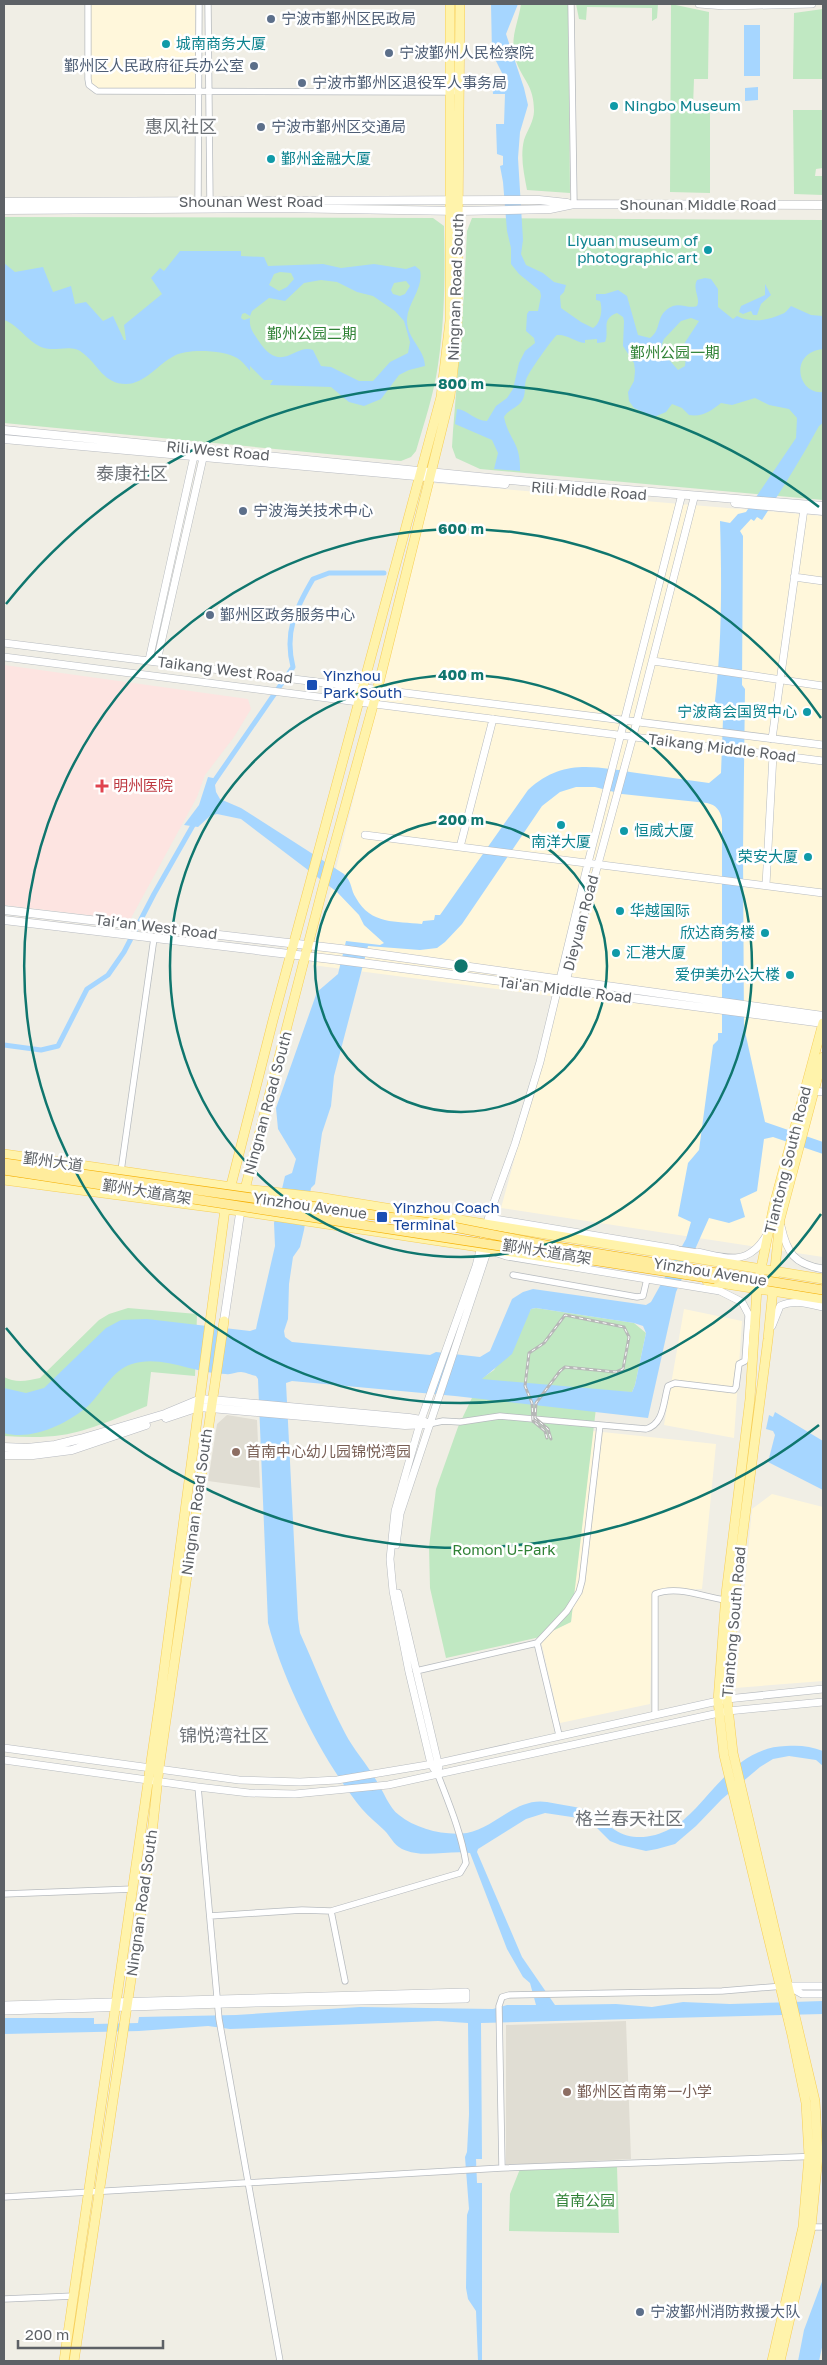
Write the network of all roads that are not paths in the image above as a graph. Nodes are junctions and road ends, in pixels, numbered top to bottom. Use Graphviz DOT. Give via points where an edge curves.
graph roads {
  1 [pos="88,4"];
  2 [pos="199,4"];
  3 [pos="208,4"];
  4 [pos="450,4"];
  5 [pos="460,4"];
  6 [pos="571,4"];
  7 [pos="699,4"];
  8 [pos="812,4"];
  9 [pos="199,91"];
  10 [pos="208,91"];
  11 [pos="450,92"];
  12 [pos="460,92"];
  13 [pos="455,201"];
  14 [pos="498,201"];
  15 [pos="548,201"];
  16 [pos="4,202"];
  17 [pos="198,203"];
  18 [pos="210,203"];
  19 [pos="574,204"];
  20 [pos="823,205"];
  21 [pos="4,210"];
  22 [pos="498,210"];
  23 [pos="455,211"];
  24 [pos="446,396"];
  25 [pos="4,430"];
  26 [pos="4,439"];
  27 [pos="194,456"];
  28 [pos="203,458"];
  29 [pos="426,474"];
  30 [pos="682,495"];
  31 [pos="694,498"];
  32 [pos="748,502"];
  33 [pos="774,505"];
  34 [pos="823,506"];
  35 [pos="804,509"];
  36 [pos="823,511"];
  37 [pos="794,577"];
  38 [pos="823,581"];
  39 [pos="4,643"];
  40 [pos="4,657"];
  41 [pos="153,661"];
  42 [pos="653,661"];
  43 [pos="781,679"];
  44 [pos="823,686"];
  45 [pos="362,689"];
  46 [pos="377,691"];
  47 [pos="359,701"];
  48 [pos="374,703"];
  49 [pos="493,719"];
  50 [pos="625,721"];
  51 [pos="637,722"];
  52 [pos="621,735"];
  53 [pos="633,736"];
  54 [pos="772,739"];
  55 [pos="823,745"];
  56 [pos="773,755"];
  57 [pos="823,761"];
  58 [pos="365,835"];
  59 [pos="460,847"];
  60 [pos="588,863"];
  61 [pos="598,864"];
  62 [pos="766,884"];
  63 [pos="823,893"];
  64 [pos="4,910"];
  65 [pos="4,920"];
  66 [pos="154,938"];
  67 [pos="295,944"];
  68 [pos="308,945"];
  69 [pos="292,955"];
  70 [pos="306,957"];
  71 [pos="560,987"];
  72 [pos="745,1010"];
  73 [pos="823,1016"];
  74 [pos="823,1023"];
  75 [pos="823,1057"];
  76 [pos="813,1091"];
  77 [pos="823,1092"];
  78 [pos="4,1154"];
  79 [pos="4,1163"];
  80 [pos="4,1170"];
  81 [pos="121,1171"];
  82 [pos="4,1180"];
  83 [pos="231,1187"];
  84 [pos="245,1189"];
  85 [pos="226,1209"];
  86 [pos="240,1211"];
  87 [pos="780,1219"];
  88 [pos="492,1223"];
  89 [pos="770,1230"];
  90 [pos="485,1249"];
  91 [pos="696,1256"];
  92 [pos="761,1269"];
  93 [pos="823,1269"];
  94 [pos="775,1270"];
  95 [pos="513,1275"];
  96 [pos="661,1278"];
  97 [pos="647,1279"];
  98 [pos="823,1279"];
  99 [pos="686,1281"];
  100 [pos="757,1288"];
  101 [pos="823,1290"];
  102 [pos="772,1291"];
  103 [pos="823,1298"];
  104 [pos="823,1307"];
  105 [pos="746,1308"];
  106 [pos="224,1321"];
  107 [pos="754,1336"];
  108 [pos="768,1338"];
  109 [pos="213,1400"];
  110 [pos="200,1403"];
  111 [pos="211,1409"];
  112 [pos="259,1409"];
  113 [pos="423,1423"];
  114 [pos="600,1425"];
  115 [pos="4,1447"];
  116 [pos="4,1455"];
  117 [pos="726,1600"];
  118 [pos="537,1643"];
  119 [pos="416,1671"];
  120 [pos="823,1689"];
  121 [pos="723,1700"];
  122 [pos="823,1702"];
  123 [pos="724,1712"];
  124 [pos="655,1715"];
  125 [pos="559,1735"];
  126 [pos="4,1748"];
  127 [pos="4,1760"];
  128 [pos="440,1763"];
  129 [pos="431,1764"];
  130 [pos="155,1768"];
  131 [pos="438,1775"];
  132 [pos="153,1781"];
  133 [pos="198,1787"];
  134 [pos="133,1889"];
  135 [pos="4,1894"];
  136 [pos="331,1911"];
  137 [pos="210,1916"];
  138 [pos="345,1981"];
  139 [pos="823,1986"];
  140 [pos="786,1988"];
  141 [pos="823,1994"];
  142 [pos="217,2001"];
  143 [pos="4,2004"];
  144 [pos="128,2004"];
  145 [pos="116,2005"];
  146 [pos="4,2011"];
  147 [pos="816,2156"];
  148 [pos="502,2168"];
  149 [pos="248,2184"];
  150 [pos="100,2191"];
  151 [pos="89,2192"];
  152 [pos="4,2197"];
  153 [pos="811,2227"];
  154 [pos="823,2227"];
  155 [pos="74,2296"];
  156 [pos="4,2299"];
  157 [pos="64,2361"];
  158 [pos="74,2361"];
  159 [pos="280,2361"];
  160 [pos="772,2361"];
  161 [pos="780,2361"];
  1 -- 9 [label="street" via="87,74 93,89"];
  2 -- 9 [label="street"];
  3 -- 10 [label="street"];
  4 -- 11 [label="main road"];
  5 -- 12 [label="main road, Ningnan Road South"];
  6 -- 19 [label="street"];
  7 -- 8 [label="street"];
  9 -- 10 [label="street"];
  9 -- 17 [label="street"];
  10 -- 11 [label="street"];
  10 -- 18 [label="street"];
  11 -- 12 [label="street"];
  11 -- 13 [label="main road"];
  12 -- 13 [label="main road, Ningnan Road South"];
  13 -- 14 [label="main road, Shounan West Road"];
  13 -- 18 [label="main road, Shounan West Road"];
  13 -- 23 [label="main road, Ningnan Road South"];
  14 -- 19 [label="main road, Shounan Middle Road" via="539,200"];
  15 -- 19 [label="main road, Shounan Middle Road"];
  16 -- 17 [label="main road, Shounan West Road"];
  17 -- 18 [label="main road, Shounan West Road"];
  19 -- 20 [label="main road, Shounan Middle Road"];
  19 -- 22 [label="main road, Shounan Middle Road" via="538,210"];
  21 -- 23 [label="main road, Shounan West Road" via="279,208"];
  22 -- 23 [label="main road, Shounan West Road"];
  23 -- 24 [label="main road, Ningnan Road South" via="457,335"];
  24 -- 29 [label="main road, Ningnan Road South"];
  24 -- 29 [label="main road, Ningnan Road South" via="441,436"];
  25 -- 29 [label="main road, Rili West Road"];
  26 -- 27 [label="main road, Rili West Road"];
  27 -- 28 [label="main road, Rili West Road"];
  27 -- 41 [label="street"];
  28 -- 29 [label="main road, Rili West Road"];
  28 -- 41 [label="street"];
  29 -- 30 [label="main road, Rili Middle Road"];
  29 -- 30 [label="main road, Rili Middle Road" via="525,486"];
  29 -- 45 [label="main road, Ningnan Road South"];
  29 -- 46 [label="main road, Ningnan Road South"];
  30 -- 31 [label="main road, Rili Middle Road"];
  30 -- 32 [label="main road"];
  30 -- 50 [label="street, Dieyuan Road"];
  31 -- 32 [label="main road, Rili Middle Road"];
  31 -- 42 [label="street, Dieyuan Road"];
  32 -- 33 [label="main road"];
  33 -- 34 [label="main road"];
  33 -- 35 [label="main road"];
  35 -- 36 [label="main road"];
  35 -- 37 [label="street"];
  37 -- 38 [label="street"];
  37 -- 43 [label="street"];
  39 -- 41 [label="street, Taikang West Road"];
  40 -- 47 [label="street, Taikang West Road"];
  41 -- 45 [label="street, Taikang West Road"];
  42 -- 43 [label="street"];
  42 -- 51 [label="street, Dieyuan Road"];
  43 -- 44 [label="street"];
  43 -- 54 [label="street"];
  45 -- 46 [label="street, Taikang West Road"];
  45 -- 47 [label="main road, Ningnan Road South"];
  46 -- 48 [label="main road, Ningnan Road South"];
  46 -- 50 [label="street, Taikang West Road"];
  47 -- 48 [label="street, Taikang West Road"];
  47 -- 67 [label="main road, Ningnan Road South"];
  48 -- 49 [label="street, Taikang West Road"];
  48 -- 68 [label="main road, Ningnan Road South"];
  49 -- 52 [label="street, Taikang West Road"];
  49 -- 59 [label="street"];
  50 -- 51 [label="street, Taikang Middle Road"];
  50 -- 52 [label="street, Dieyuan Road"];
  51 -- 53 [label="street, Dieyuan Road"];
  51 -- 54 [label="street, Taikang Middle Road"];
  52 -- 53 [label="street, Taikang Middle Road"];
  52 -- 60 [label="street, Dieyuan Road"];
  53 -- 56 [label="street, Taikang Middle Road"];
  53 -- 61 [label="street, Dieyuan Road"];
  54 -- 55 [label="street, Taikang Middle Road"];
  56 -- 57 [label="street, Taikang Middle Road"];
  56 -- 62 [label="street"];
  58 -- 59 [label="street"];
  59 -- 60 [label="street"];
  60 -- 61 [label="street"];
  60 -- 71 [label="street, Dieyuan Road"];
  61 -- 62 [label="street"];
  61 -- 71 [label="street, Dieyuan Road"];
  62 -- 63 [label="street"];
  64 -- 67 [label="main road, Tai‘an West Road"];
  65 -- 66 [label="main road, Tai‘an West Road"];
  66 -- 69 [label="main road, Tai‘an West Road"];
  66 -- 81 [label="street"];
  67 -- 68 [label="main road, Tai‘an West Road"];
  67 -- 69 [label="main road, Ningnan Road South"];
  68 -- 70 [label="main road, Ningnan Road South"];
  68 -- 71 [label="main road, Tai'an Middle Road"];
  69 -- 70 [label="main road, Tai‘an West Road"];
  69 -- 83 [label="main road, Ningnan Road South"];
  70 -- 71 [label="main road, Tai'an Middle Road"];
  70 -- 84 [label="main road, Ningnan Road South"];
  71 -- 72 [label="main road, Tai'an Middle Road"];
  71 -- 88 [label="street" via="540,1062 493,1209"];
  72 -- 73 [label="main road, Tai'an Middle Road"];
  72 -- 74 [label="main road, Tai'an Middle Road"];
  74 -- 89 [label="main road, Tiantong South Road"];
  75 -- 76 [label="main road, Tiantong South Road"];
  76 -- 77 [label="street"];
  76 -- 87 [label="main road, Tiantong South Road"];
  78 -- 81 [label="main road, 鄞州大道"];
  79 -- 101 [label="highway, Yinzhou Avenue, bridge" via="438,1224 550,1246"];
  80 -- 103 [label="highway, 鄞州大道高架, bridge"];
  81 -- 83 [label="main road, 鄞州大道"];
  82 -- 85 [label="main road, 鄞州大道"];
  83 -- 84 [label="main road, 鄞州大道"];
  83 -- 85 [label="main road, Ningnan Road South"];
  84 -- 86 [label="main road, Ningnan Road South"];
  84 -- 88 [label="main road, 鄞州大道"];
  85 -- 86 [label="main road, 鄞州大道"];
  85 -- 110 [label="main road, Ningnan Road South"];
  86 -- 90 [label="main road, 鄞州大道"];
  86 -- 106 [label="main road, Ningnan Road South"];
  87 -- 93 [label="street" via="786,1248 808,1266"];
  87 -- 94 [label="main road, Tiantong South Road"];
  88 -- 90 [label="street"];
  88 -- 91 [label="main road, 鄞州大道"];
  89 -- 91 [label="street" via="750,1253 734,1260"];
  89 -- 92 [label="main road, Tiantong South Road"];
  90 -- 96 [label="main road, 鄞州大道"];
  90 -- 97 [label="street" via="506,1256"];
  90 -- 113 [label="street"];
  90 -- 113 [label="street" via="438,1398"];
  91 -- 92 [label="main road, Yinzhou Avenue"];
  92 -- 94 [label="main road, Yinzhou Avenue"];
  92 -- 100 [label="main road, Tiantong South Road"];
  94 -- 98 [label="main road, Yinzhou Avenue"];
  94 -- 102 [label="main road, Tiantong South Road"];
  95 -- 97 [label="street" via="637,1296 643,1296"];
  96 -- 97 [label="street"];
  96 -- 99 [label="main road, 鄞州大道, bridge"];
  99 -- 100 [label="main road, Yinzhou Avenue"];
  99 -- 105 [label="street" via="732,1295"];
  100 -- 102 [label="main road, Yinzhou Avenue"];
  100 -- 107 [label="main road, Tiantong South Road"];
  102 -- 103 [label="main road, Yinzhou Avenue"];
  102 -- 108 [label="main road, Tiantong South Road"];
  104 -- 108 [label="street, Yinzhou Avenue" via="799,1303 780,1306"];
  105 -- 107 [label="street" via="755,1326"];
  105 -- 114 [label="street" via="749,1323 745,1361 739,1364 734,1390 675,1383 668,1386 660,1420 655,1427"];
  106 -- 109 [label="main road, Ningnan Road South"];
  107 -- 117 [label="main road, Tiantong South Road" via="750,1399"];
  108 -- 121 [label="main road, Tiantong South Road"];
  109 -- 110 [label="main road"];
  109 -- 111 [label="main road, Ningnan Road South"];
  109 -- 112 [label="main road"];
  110 -- 111 [label="main road"];
  110 -- 115 [label="main road" via="80,1439 36,1447"];
  110 -- 116 [label="main road" via="72,1450"];
  110 -- 130 [label="main road, Ningnan Road South"];
  111 -- 112 [label="main road"];
  111 -- 130 [label="main road, Ningnan Road South"];
  112 -- 113 [label="main road"];
  113 -- 114 [label="street" via="500,1416"];
  113 -- 119 [label="street" via="400,1514 395,1550 398,1592"];
  113 -- 129 [label="street" via="395,1511 390,1566 401,1634"];
  114 -- 118 [label="street" via="579,1592 567,1611"];
  117 -- 121 [label="main road, Tiantong South Road"];
  117 -- 124 [label="street" via="690,1592 655,1594"];
  118 -- 119 [label="street"];
  118 -- 125 [label="street"];
  119 -- 128 [label="street"];
  120 -- 121 [label="street"];
  121 -- 123 [label="main road, Tiantong South Road"];
  121 -- 124 [label="street"];
  122 -- 123 [label="street"];
  123 -- 131 [label="street"];
  123 -- 140 [label="main road, Tiantong South Road"];
  123 -- 140 [label="main road" via="728,1767"];
  124 -- 125 [label="street"];
  125 -- 128 [label="street"];
  126 -- 130 [label="street"];
  127 -- 132 [label="street"];
  128 -- 129 [label="street"];
  128 -- 131 [label="street"];
  129 -- 130 [label="street" via="338,1780 261,1782"];
  129 -- 131 [label="street"];
  130 -- 132 [label="main road, Ningnan Road South"];
  131 -- 133 [label="street" via="388,1785 295,1794"];
  131 -- 136 [label="street" via="457,1824 464,1854 466,1863 460,1872"];
  132 -- 133 [label="street"];
  132 -- 134 [label="main road, Ningnan Road South"];
  132 -- 144 [label="main road, Ningnan Road South" via="150,1852"];
  133 -- 137 [label="street"];
  134 -- 135 [label="street"];
  134 -- 145 [label="main road, Ningnan Road South"];
  136 -- 137 [label="street"];
  136 -- 138 [label="street"];
  137 -- 142 [label="street"];
  139 -- 140 [label="street"];
  140 -- 141 [label="street" via="802,1994"];
  140 -- 147 [label="main road"];
  140 -- 147 [label="main road, Tiantong South Road" via="815,2100"];
  140 -- 148 [label="street" via="502,1997 499,2006"];
  142 -- 142 [label="street" via="466,1999 466,1992"];
  142 -- 144 [label="street"];
  142 -- 149 [label="street"];
  143 -- 145 [label="street"];
  144 -- 145 [label="street"];
  144 -- 150 [label="main road, Ningnan Road South"];
  145 -- 146 [label="street"];
  145 -- 151 [label="main road, Ningnan Road South"];
  147 -- 148 [label="street"];
  147 -- 153 [label="main road, Tiantong South Road"];
  147 -- 160 [label="main road"];
  148 -- 149 [label="street"];
  149 -- 150 [label="street"];
  149 -- 159 [label="street"];
  150 -- 151 [label="street"];
  150 -- 158 [label="main road, Ningnan Road South"];
  151 -- 152 [label="street"];
  151 -- 155 [label="main road, Ningnan Road South"];
  153 -- 154 [label="street"];
  153 -- 161 [label="main road, Tiantong South Road"];
  155 -- 156 [label="street"];
  155 -- 157 [label="main road, Ningnan Road South"];
}
